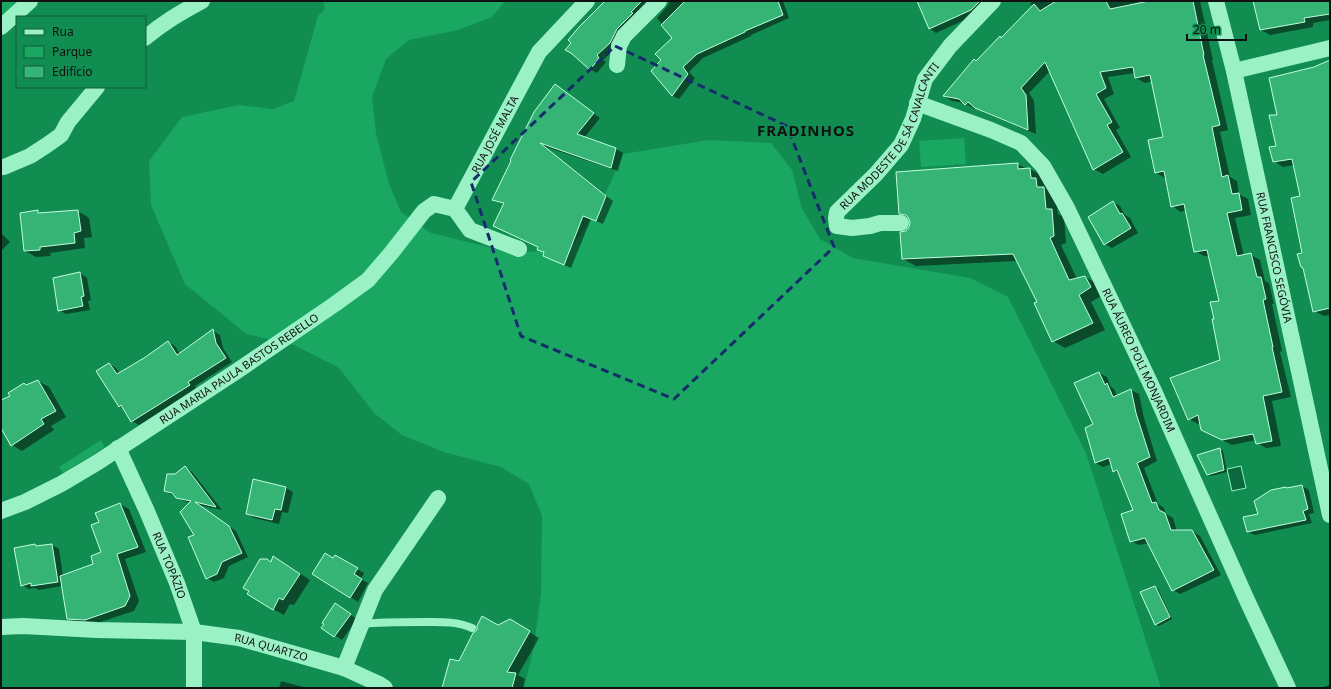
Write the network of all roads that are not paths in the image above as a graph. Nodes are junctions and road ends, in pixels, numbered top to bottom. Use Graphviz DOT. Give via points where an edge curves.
graph roads {
  1 [pos="30,1"];
  2 [pos="202,1"];
  3 [pos="587,1"];
  4 [pos="659,1"];
  5 [pos="993,1"];
  6 [pos="1216,1"];
  7 [pos="1,27"];
  8 [pos="146,37"];
  9 [pos="1330,48"];
  10 [pos="617,65"];
  11 [pos="1234,71"];
  12 [pos="96,88"];
  13 [pos="918,103"];
  14 [pos="4,167"];
  15 [pos="455,209"];
  16 [pos="901,223"];
  17 [pos="519,249"];
  18 [pos="118,448"];
  19 [pos="438,498"];
  20 [pos="1,511"];
  21 [pos="1330,515"];
  22 [pos="361,624"];
  23 [pos="1,627"];
  24 [pos="472,628"];
  25 [pos="194,632"];
  26 [pos="344,668"];
  27 [pos="194,688"];
  28 [pos="385,688"];
  29 [pos="1288,688"];
  1 -- 7 [label="street"];
  2 -- 8 [label="street" via="178,13"];
  3 -- 15 [label="street, RUA JOSÉ MALTA" via="539,52"];
  4 -- 10 [label="street" via="624,36 619,46"];
  5 -- 13 [label="street, RUA MODESTE DE SÁ CAVALCANTI" via="950,46 925,79"];
  6 -- 11 [label="street, RUA FRANCISCO SEGÓVIA"];
  9 -- 11 [label="street"];
  11 -- 21 [label="street, RUA FRANCISCO SEGÓVIA"];
  12 -- 14 [label="street" via="68,122 61,135 30,156"];
  13 -- 16 [label="street, RUA MODESTE DE SÁ CAVALCANTI" via="901,145 837,212 836,218 837,226 852,228 880,223"];
  13 -- 29 [label="street, RUA ÁUREO POLI MONJARDIM" via="1021,143 1043,166 1067,208 1134,348"];
  15 -- 17 [label="street" via="470,230"];
  15 -- 18 [label="street, RUA MARIA PAULA BASTOS REBELLO" via="434,204 424,211 368,280 237,371"];
  18 -- 20 [label="street, RUA MARIA PAULA BASTOS REBELLO" via="61,484"];
  18 -- 25 [label="street, RUA TOPÁZIO" via="177,583"];
  19 -- 22 [label="street" via="375,590"];
  22 -- 24 [label="lane" via="446,622 465,624"];
  22 -- 26 [label="street"];
  23 -- 25 [label="street, RUA QUARTZO"];
  25 -- 26 [label="street, RUA QUARTZO" via="239,638"];
  25 -- 27 [label="street, RUA TOPÁZIO"];
  26 -- 28 [label="street"];
}
